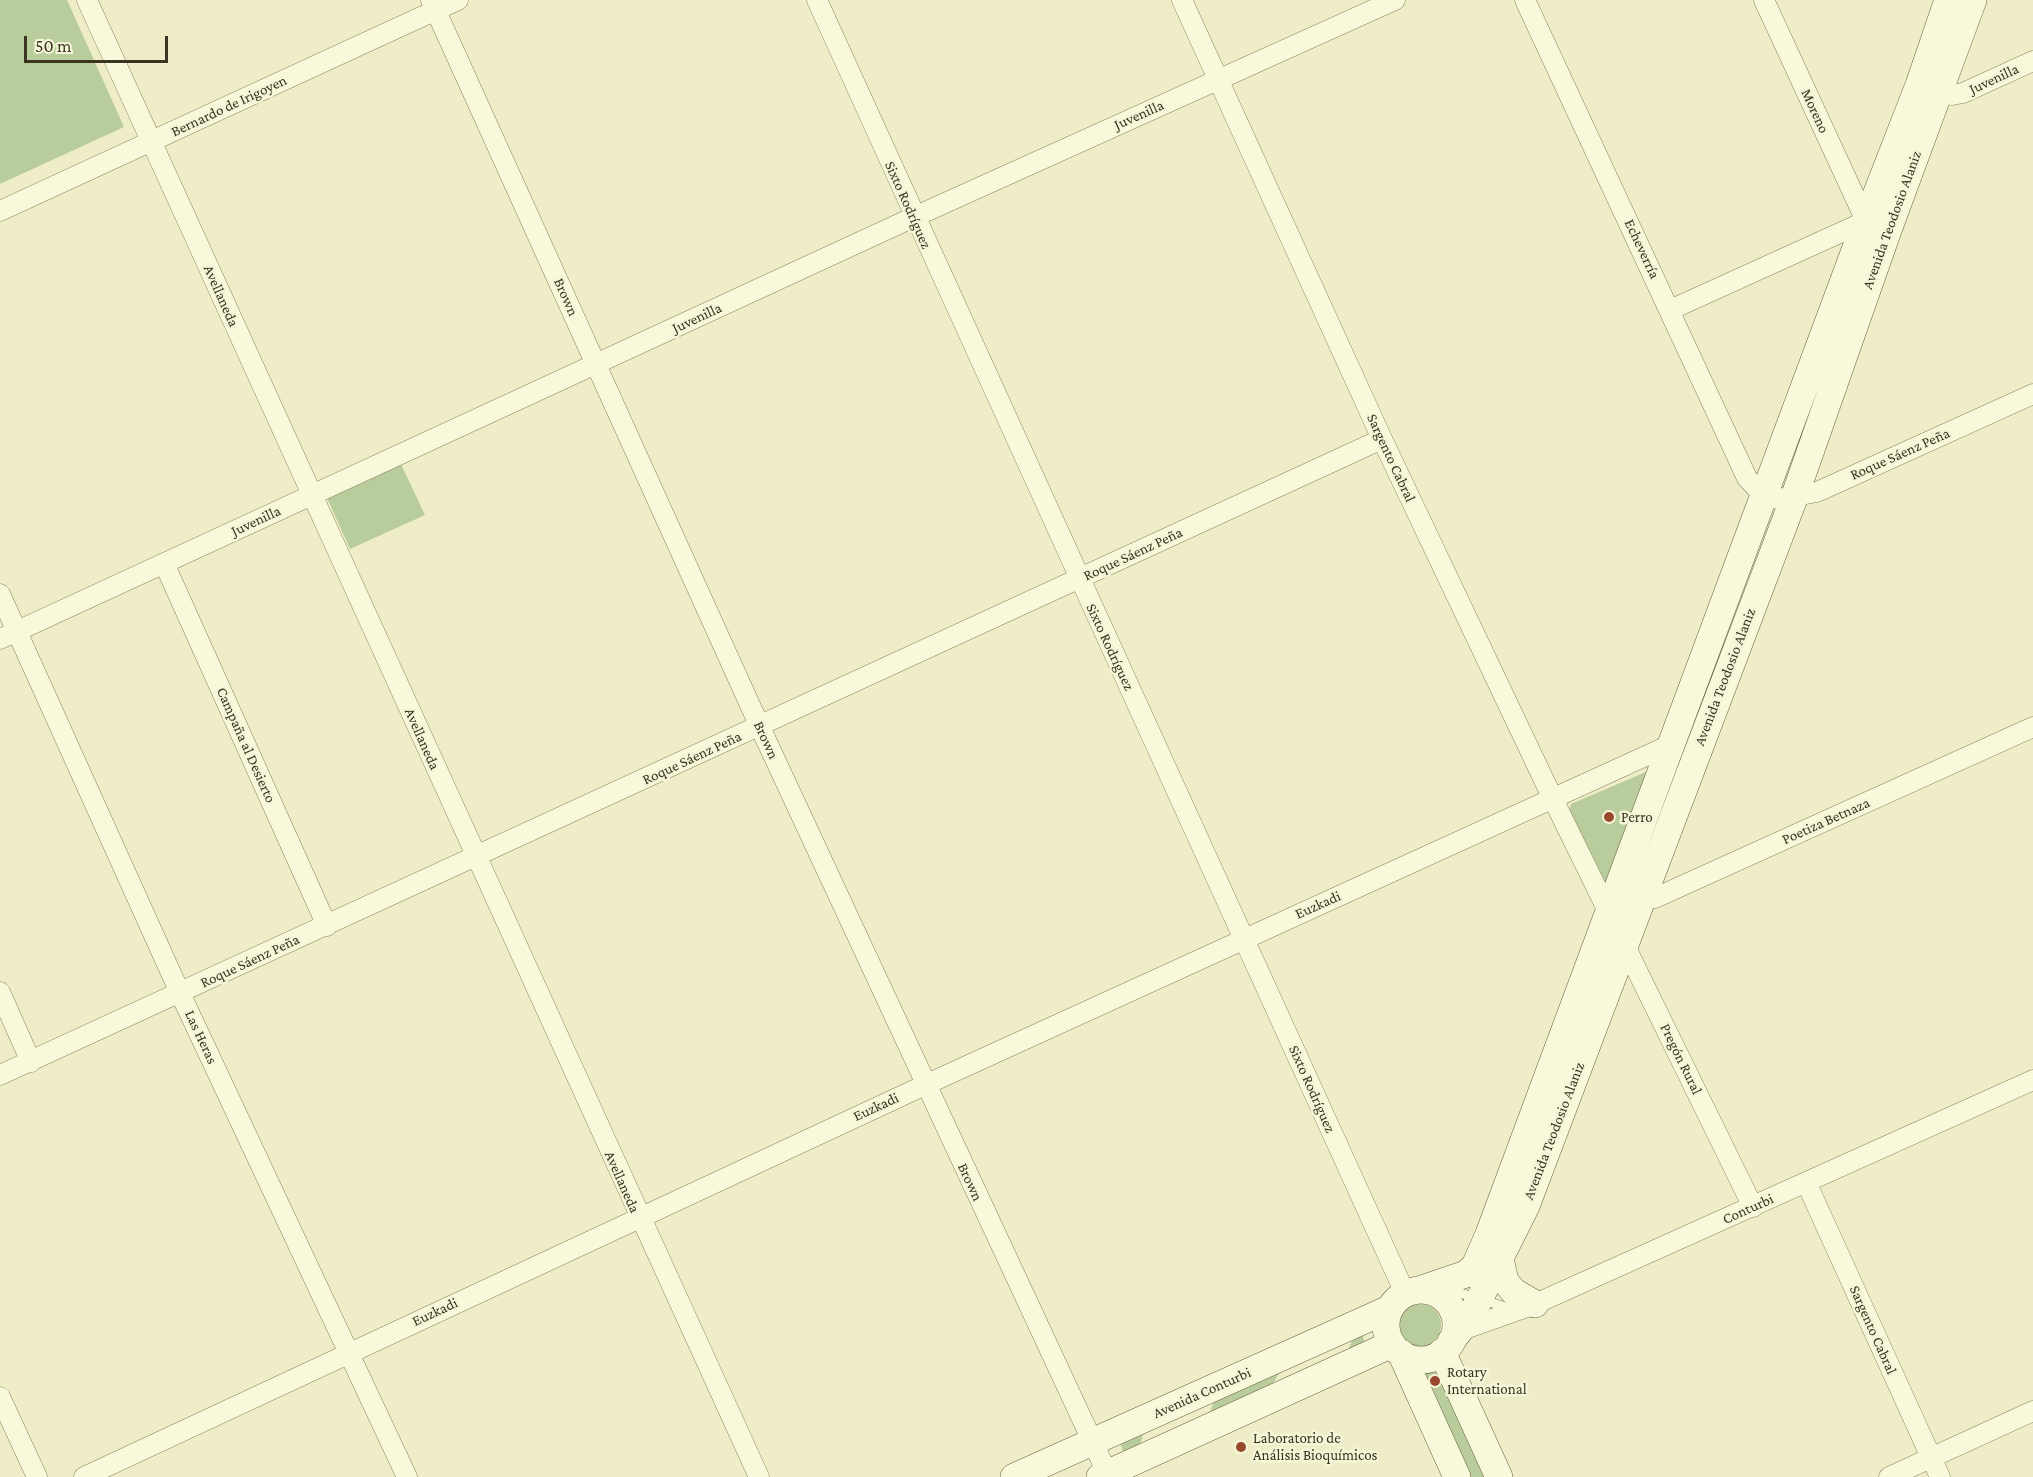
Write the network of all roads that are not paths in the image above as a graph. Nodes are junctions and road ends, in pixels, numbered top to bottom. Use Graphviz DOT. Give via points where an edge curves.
graph roads {
  1 [pos="87,0"];
  2 [pos="458,0"];
  3 [pos="817,0"];
  4 [pos="1182,0"];
  5 [pos="1395,0"];
  6 [pos="1525,0"];
  7 [pos="1764,0"];
  8 [pos="1948,0"];
  9 [pos="1973,0"];
  10 [pos="434,5"];
  11 [pos="2033,61"];
  12 [pos="1219,79"];
  13 [pos="1929,89"];
  14 [pos="151,142"];
  15 [pos="0,211"];
  16 [pos="914,217"];
  17 [pos="1877,226"];
  18 [pos="1670,310"];
  19 [pos="596,364"];
  20 [pos="2033,393"];
  21 [pos="1382,439"];
  22 [pos="1764,495"];
  23 [pos="312,496"];
  24 [pos="1794,498"];
  25 [pos="164,563"];
  26 [pos="1079,579"];
  27 [pos="0,594"];
  28 [pos="8,635"];
  29 [pos="760,726"];
  30 [pos="2033,728"];
  31 [pos="1672,744"];
  32 [pos="1553,799"];
  33 [pos="476,858"];
  34 [pos="1642,899"];
  35 [pos="1613,902"];
  36 [pos="327,926"];
  37 [pos="1244,939"];
  38 [pos="1625,943"];
  39 [pos="0,992"];
  40 [pos="180,993"];
  41 [pos="31,1062"];
  42 [pos="0,1076"];
  43 [pos="2033,1080"];
  44 [pos="925,1084"];
  45 [pos="1541,1130"];
  46 [pos="1806,1182"];
  47 [pos="1753,1207"];
  48 [pos="639,1218"];
  49 [pos="1494,1222"];
  50 [pos="1499,1262"];
  51 [pos="1412,1294"];
  52 [pos="1480,1299"];
  53 [pos="1526,1307"];
  54 [pos="1451,1341"];
  55 [pos="1396,1348"];
  56 [pos="348,1351"];
  57 [pos="0,1397"];
  58 [pos="2033,1411"];
  59 [pos="1090,1442"];
  60 [pos="1932,1458"];
  61 [pos="1105,1476"];
  62 [pos="37,1477"];
  63 [pos="84,1477"];
  64 [pos="407,1477"];
  65 [pos="759,1477"];
  66 [pos="1014,1477"];
  67 [pos="1457,1477"];
  68 [pos="1499,1477"];
  69 [pos="1889,1477"];
  70 [pos="1940,1477"];
  1 -- 14 [label="street, Avellaneda"];
  2 -- 10 [label="street, Bernardo de Irigoyen"];
  3 -- 16 [label="street, Sixto Rodríguez"];
  4 -- 12 [label="street, Sargento Cabral"];
  5 -- 12 [label="street, Juvenilla"];
  6 -- 18 [label="street, Echeverría"];
  7 -- 17 [label="street, Moreno"];
  8 -- 13 [label="main road, Avenida Teodosio Alaniz"];
  9 -- 13 [label="main road, Avenida Teodosio Alaniz"];
  10 -- 14 [label="street, Bernardo de Irigoyen"];
  10 -- 19 [label="street, Brown"];
  11 -- 13 [label="street, Juvenilla" via="1952,96"];
  12 -- 16 [label="street, Juvenilla"];
  12 -- 21 [label="street, Sargento Cabral"];
  13 -- 17 [label="main road, Avenida Teodosio Alaniz"];
  14 -- 15 [label="street, Bernardo de Irigoyen"];
  14 -- 23 [label="street, Avellaneda"];
  16 -- 19 [label="street, Juvenilla"];
  16 -- 26 [label="street, Sixto Rodríguez"];
  17 -- 18 [label="street"];
  17 -- 22 [label="main road, Avenida Teodosio Alaniz"];
  17 -- 24 [label="main road, Avenida Teodosio Alaniz"];
  18 -- 22 [label="street, Echeverría" via="1747,478"];
  19 -- 23 [label="street, Juvenilla"];
  19 -- 29 [label="street, Brown"];
  20 -- 24 [label="street, Roque Sáenz Peña" via="1817,492"];
  21 -- 26 [label="street, Roque Sáenz Peña"];
  21 -- 32 [label="street, Sargento Cabral"];
  22 -- 24 [label="street, Roque Sáenz Peña" via="1778,500"];
  22 -- 31 [label="main road, Avenida Teodosio Alaniz"];
  23 -- 25 [label="street, Juvenilla"];
  23 -- 33 [label="street, Avellaneda"];
  24 -- 34 [label="main road, Avenida Teodosio Alaniz"];
  25 -- 28 [label="street, Juvenilla"];
  25 -- 36 [label="street, Campaña al Desierto"];
  26 -- 29 [label="street, Roque Sáenz Peña"];
  26 -- 37 [label="street, Sixto Rodríguez"];
  27 -- 28 [label="street, Las Heras"];
  28 -- 40 [label="street, Las Heras"];
  29 -- 33 [label="street, Roque Sáenz Peña"];
  29 -- 44 [label="street, Brown"];
  30 -- 34 [label="street, Poetiza Betnaza" via="1655,898"];
  31 -- 32 [label="street, Euzkadi"];
  31 -- 35 [label="main road, Avenida Teodosio Alaniz"];
  32 -- 35 [label="street, Sargento Cabral"];
  32 -- 37 [label="street, Euzkadi"];
  33 -- 36 [label="street, Roque Sáenz Peña"];
  33 -- 48 [label="street, Avellaneda"];
  34 -- 35 [label="street"];
  34 -- 38 [label="main road, Avenida Teodosio Alaniz"];
  35 -- 38 [label="street, Pregón Rural"];
  35 -- 45 [label="main road, Avenida Teodosio Alaniz"];
  36 -- 40 [label="street, Roque Sáenz Peña"];
  37 -- 44 [label="street, Euzkadi"];
  37 -- 51 [label="street, Sixto Rodríguez"];
  38 -- 45 [label="main road, Avenida Teodosio Alaniz"];
  38 -- 47 [label="street, Pregón Rural"];
  39 -- 41 [label="street"];
  40 -- 41 [label="street, Roque Sáenz Peña"];
  40 -- 56 [label="street, Las Heras"];
  41 -- 42 [label="street, Roque Sáenz Peña"];
  43 -- 46 [label="street, Conturbi"];
  44 -- 48 [label="street, Euzkadi"];
  44 -- 59 [label="street, Brown"];
  45 -- 49 [label="main road, Avenida Teodosio Alaniz"];
  45 -- 50 [label="main road, Avenida Teodosio Alaniz" via="1526,1206"];
  46 -- 47 [label="street, Conturbi"];
  46 -- 60 [label="street, Sargento Cabral"];
  47 -- 53 [label="street, Conturbi"];
  48 -- 56 [label="street, Euzkadi"];
  48 -- 65 [label="street, Avellaneda"];
  49 -- 50 [label="main road"];
  49 -- 51 [label="main road, Avenida Teodosio Alaniz" via="1475,1266 1466,1274"];
  50 -- 52 [label="main road, Avenida Teodosio Alaniz"];
  50 -- 53 [label="main road" via="1505,1281"];
  51 -- 52 [label="lane"];
  51 -- 54 [label="main road" via="1439,1294 1447,1302 1455,1320"];
  51 -- 55 [label="main road" via="1386,1327"];
  51 -- 59 [label="main road, Avenida Conturbi"];
  52 -- 53 [label="lane"];
  52 -- 54 [label="main road, Avenida Teodosio Alaniz"];
  53 -- 54 [label="street, Conturbi"];
  54 -- 55 [label="main road" via="1434,1357 1417,1359"];
  54 -- 68 [label="main road"];
  55 -- 61 [label="main road"];
  55 -- 67 [label="main road"];
  56 -- 63 [label="street, Euzkadi"];
  56 -- 64 [label="street, Las Heras"];
  57 -- 62 [label="street"];
  58 -- 60 [label="street"];
  59 -- 61 [label="street, Brown"];
  59 -- 66 [label="main road, Avenida Conturbi"];
  60 -- 69 [label="street"];
  60 -- 70 [label="street, Sargento Cabral"];
}
